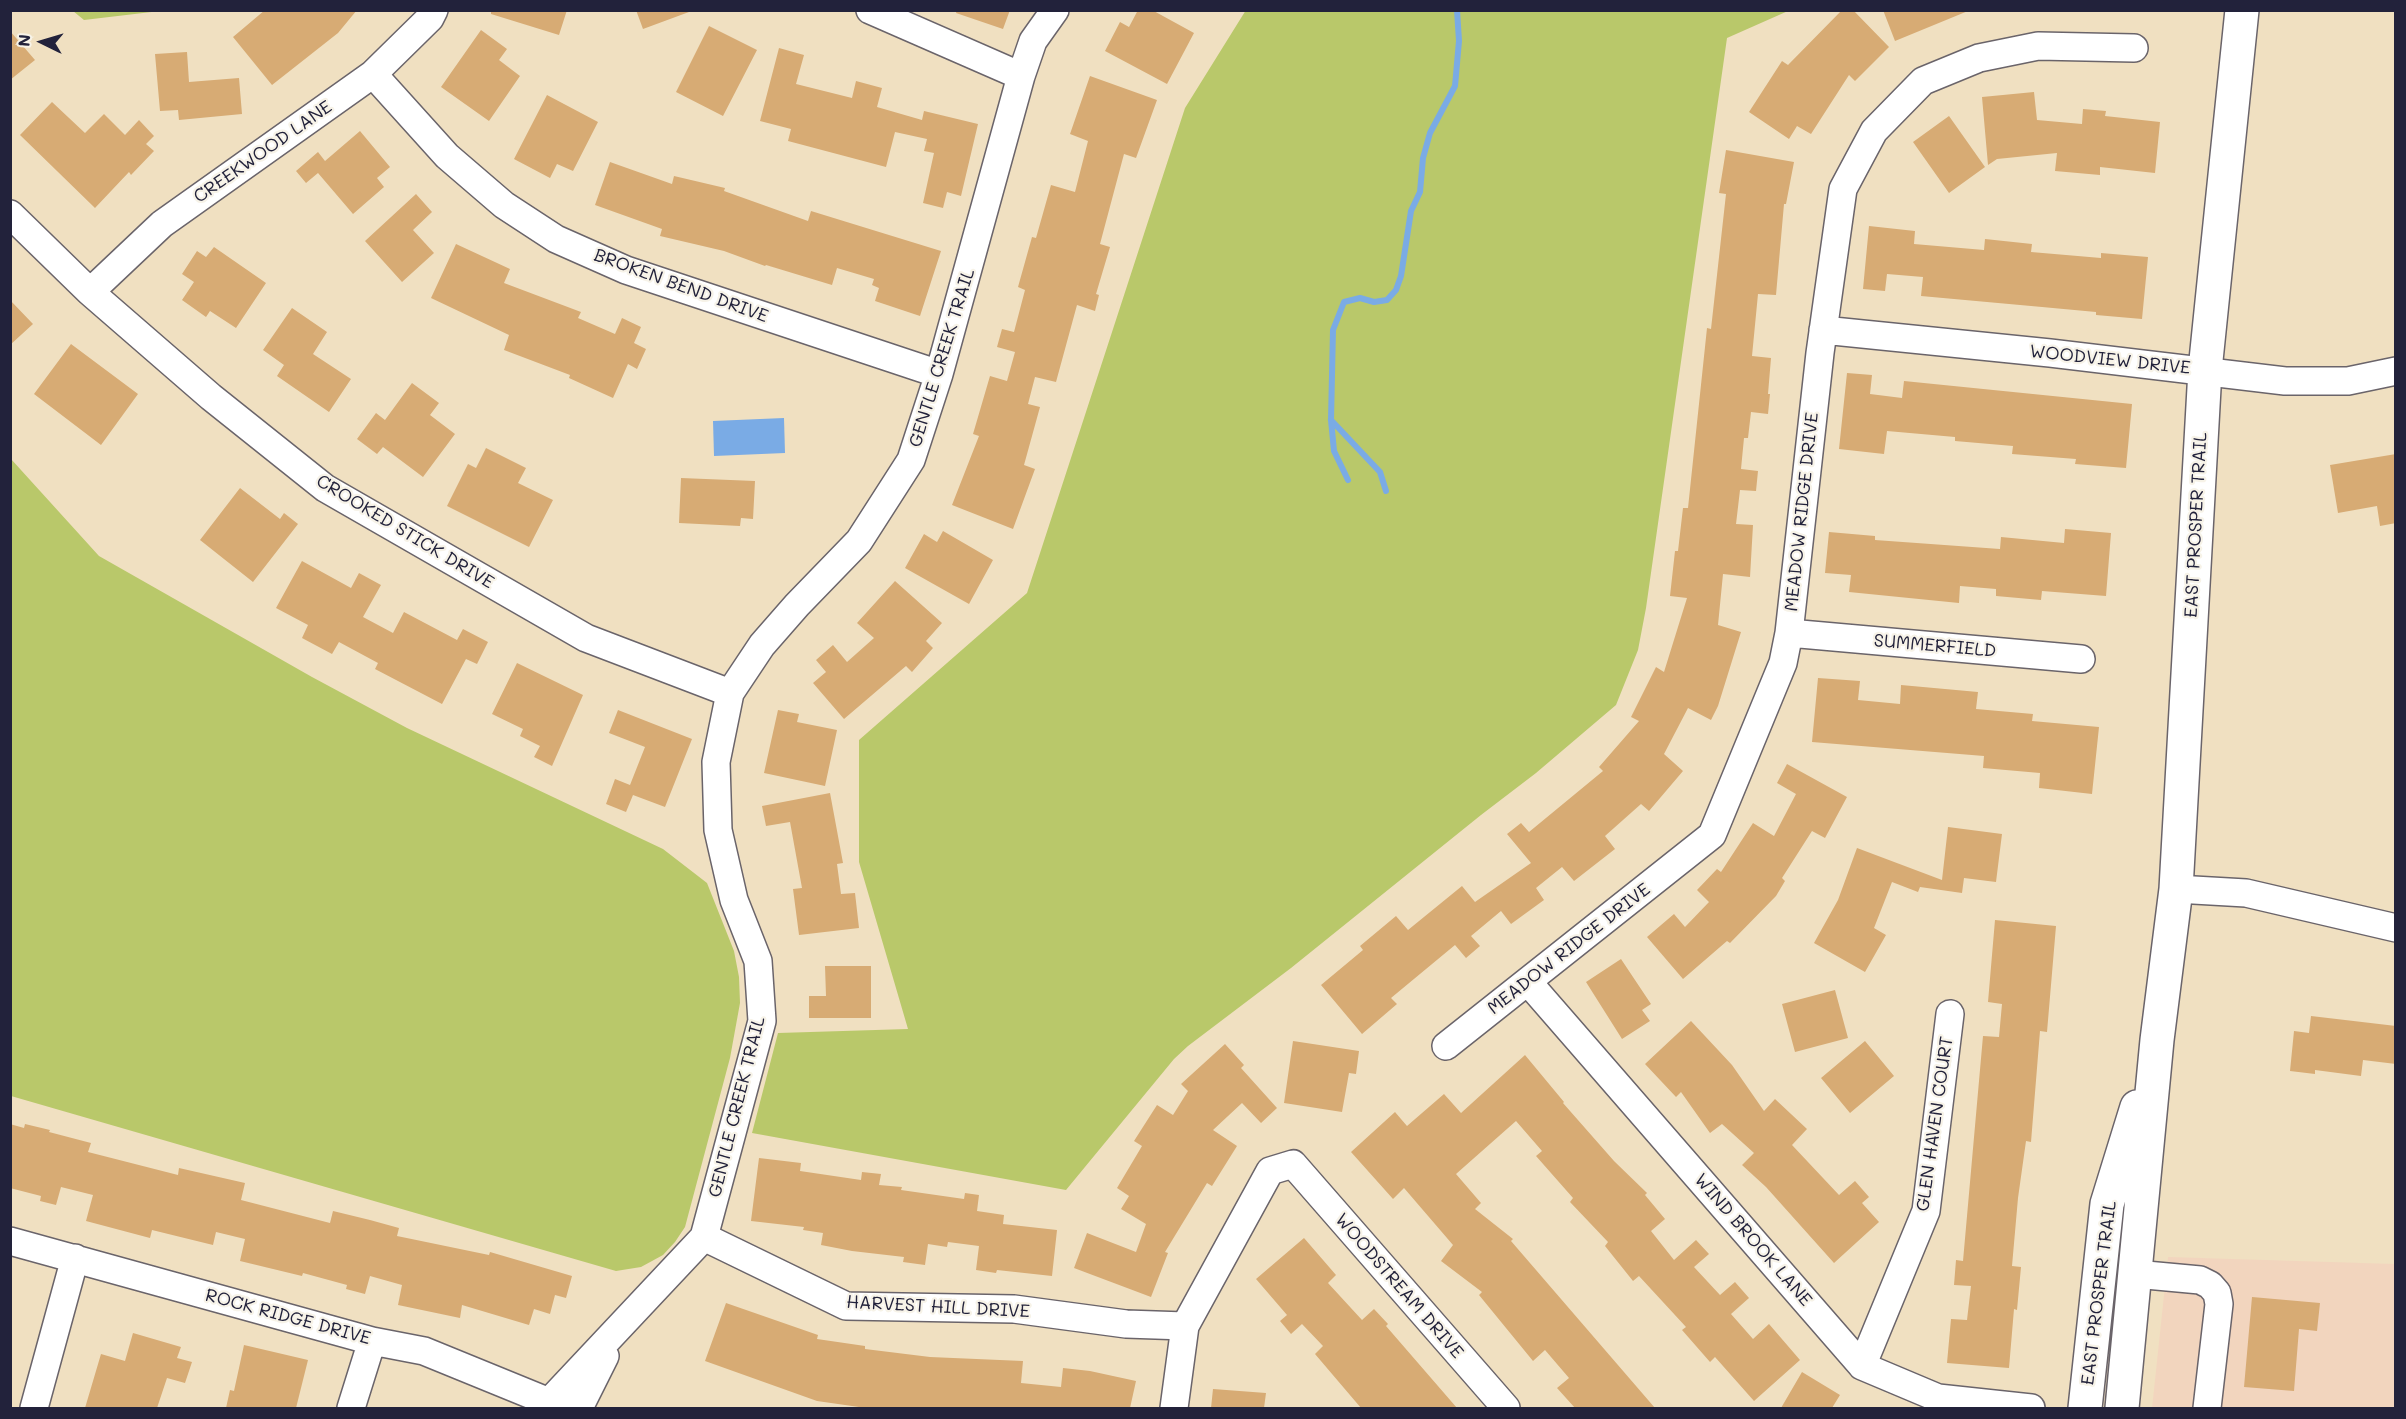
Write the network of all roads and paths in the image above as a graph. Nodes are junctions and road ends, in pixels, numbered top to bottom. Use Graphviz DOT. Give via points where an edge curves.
graph roads {
  1 [pos="435,10"];
  2 [pos="870,10"];
  3 [pos="1055,10"];
  4 [pos="2242,10"];
  5 [pos="2134,48"];
  6 [pos="373,74"];
  7 [pos="1021,76"];
  8 [pos="10,214"];
  9 [pos="90,292"];
  10 [pos="1823,330"];
  11 [pos="2205,370"];
  12 [pos="2396,371"];
  13 [pos="939,374"];
  14 [pos="1789,633"];
  15 [pos="2081,658"];
  16 [pos="730,693"];
  17 [pos="2176,889"];
  18 [pos="2396,928"];
  19 [pos="1528,982"];
  20 [pos="1950,1014"];
  21 [pos="2157,1040"];
  22 [pos="1446,1046"];
  23 [pos="704,1238"];
  24 [pos="10,1241"];
  25 [pos="75,1258"];
  26 [pos="2135,1274"];
  27 [pos="1185,1326"];
  28 [pos="618,1328"];
  29 [pos="372,1341"];
  30 [pos="1862,1366"];
  31 [pos="552,1406"];
  32 [pos="34,1408"];
  33 [pos="351,1408"];
  34 [pos="579,1408"];
  35 [pos="1174,1408"];
  36 [pos="1506,1408"];
  37 [pos="2031,1408"];
  38 [pos="2085,1408"];
  39 [pos="2122,1408"];
  40 [pos="2207,1408"];
  1 -- 6 [label="street, CREEKWOOD LANE"];
  2 -- 7 [label="street"];
  3 -- 7 [label="street, GENTLE CREEK TRAIL" via="1033,40"];
  4 -- 11 [label="main road, EAST PROSPER TRAIL"];
  5 -- 10 [label="street, MEADOW RIDGE DRIVE" via="2038,46 1979,58 1923,81 1874,131 1843,189"];
  6 -- 9 [label="street, CREEKWOOD LANE" via="162,224"];
  6 -- 13 [label="street, BROKEN BEND DRIVE" via="447,156 504,205 556,238 626,270"];
  7 -- 13 [label="street, GENTLE CREEK TRAIL"];
  8 -- 9 [label="street, CROOKED STICK DRIVE"];
  9 -- 16 [label="street, CROOKED STICK DRIVE" via="211,397 325,488 586,638"];
  10 -- 11 [label="street, WOODVIEW DRIVE"];
  10 -- 14 [label="street, MEADOW RIDGE DRIVE"];
  11 -- 12 [label="street, WOODVIEW DRIVE" via="2321,383"];
  11 -- 17 [label="main road, EAST PROSPER TRAIL"];
  13 -- 16 [label="street, GENTLE CREEK TRAIL" via="911,460 859,542 762,645"];
  14 -- 15 [label="street, SUMMERFIELD"];
  14 -- 19 [label="street, MEADOW RIDGE DRIVE" via="1783,663 1713,835"];
  16 -- 23 [label="street, GENTLE CREEK TRAIL" via="716,762 718,830 734,900 758,961 762,1021"];
  17 -- 18 [label="street" via="2246,893"];
  17 -- 21 [label="main road, EAST PROSPER TRAIL"];
  19 -- 22 [label="street, MEADOW RIDGE DRIVE"];
  19 -- 30 [label="street, WIND BROOK LANE"];
  20 -- 30 [label="street, GLEN HAVEN COURT" via="1926,1211"];
  21 -- 26 [label="main road, EAST PROSPER TRAIL"];
  21 -- 38 [label="main road, EAST PROSPER TRAIL" via="2107,1204"];
  23 -- 27 [label="street, HARVEST HILL DRIVE" via="846,1306 1014,1309 1126,1324"];
  23 -- 28 [label="street, GENTLE CREEK TRAIL"];
  24 -- 25 [label="street, ROCK RIDGE DRIVE"];
  25 -- 29 [label="street, ROCK RIDGE DRIVE"];
  25 -- 32 [label="street"];
  26 -- 39 [label="main road, EAST PROSPER TRAIL"];
  26 -- 40 [label="street" via="2200,1280 2217,1293"];
  27 -- 35 [label="street"];
  27 -- 36 [label="street, WOODSTREAM DRIVE" via="1270,1171 1293,1164"];
  28 -- 31 [label="street, GENTLE CREEK TRAIL"];
  28 -- 34 [label="street, GENTLE CREEK TRAIL"];
  29 -- 31 [label="street, ROCK RIDGE DRIVE" via="424,1351"];
  29 -- 33 [label="street"];
  30 -- 37 [label="street, WIND BROOK LANE" via="1938,1398"];
}
